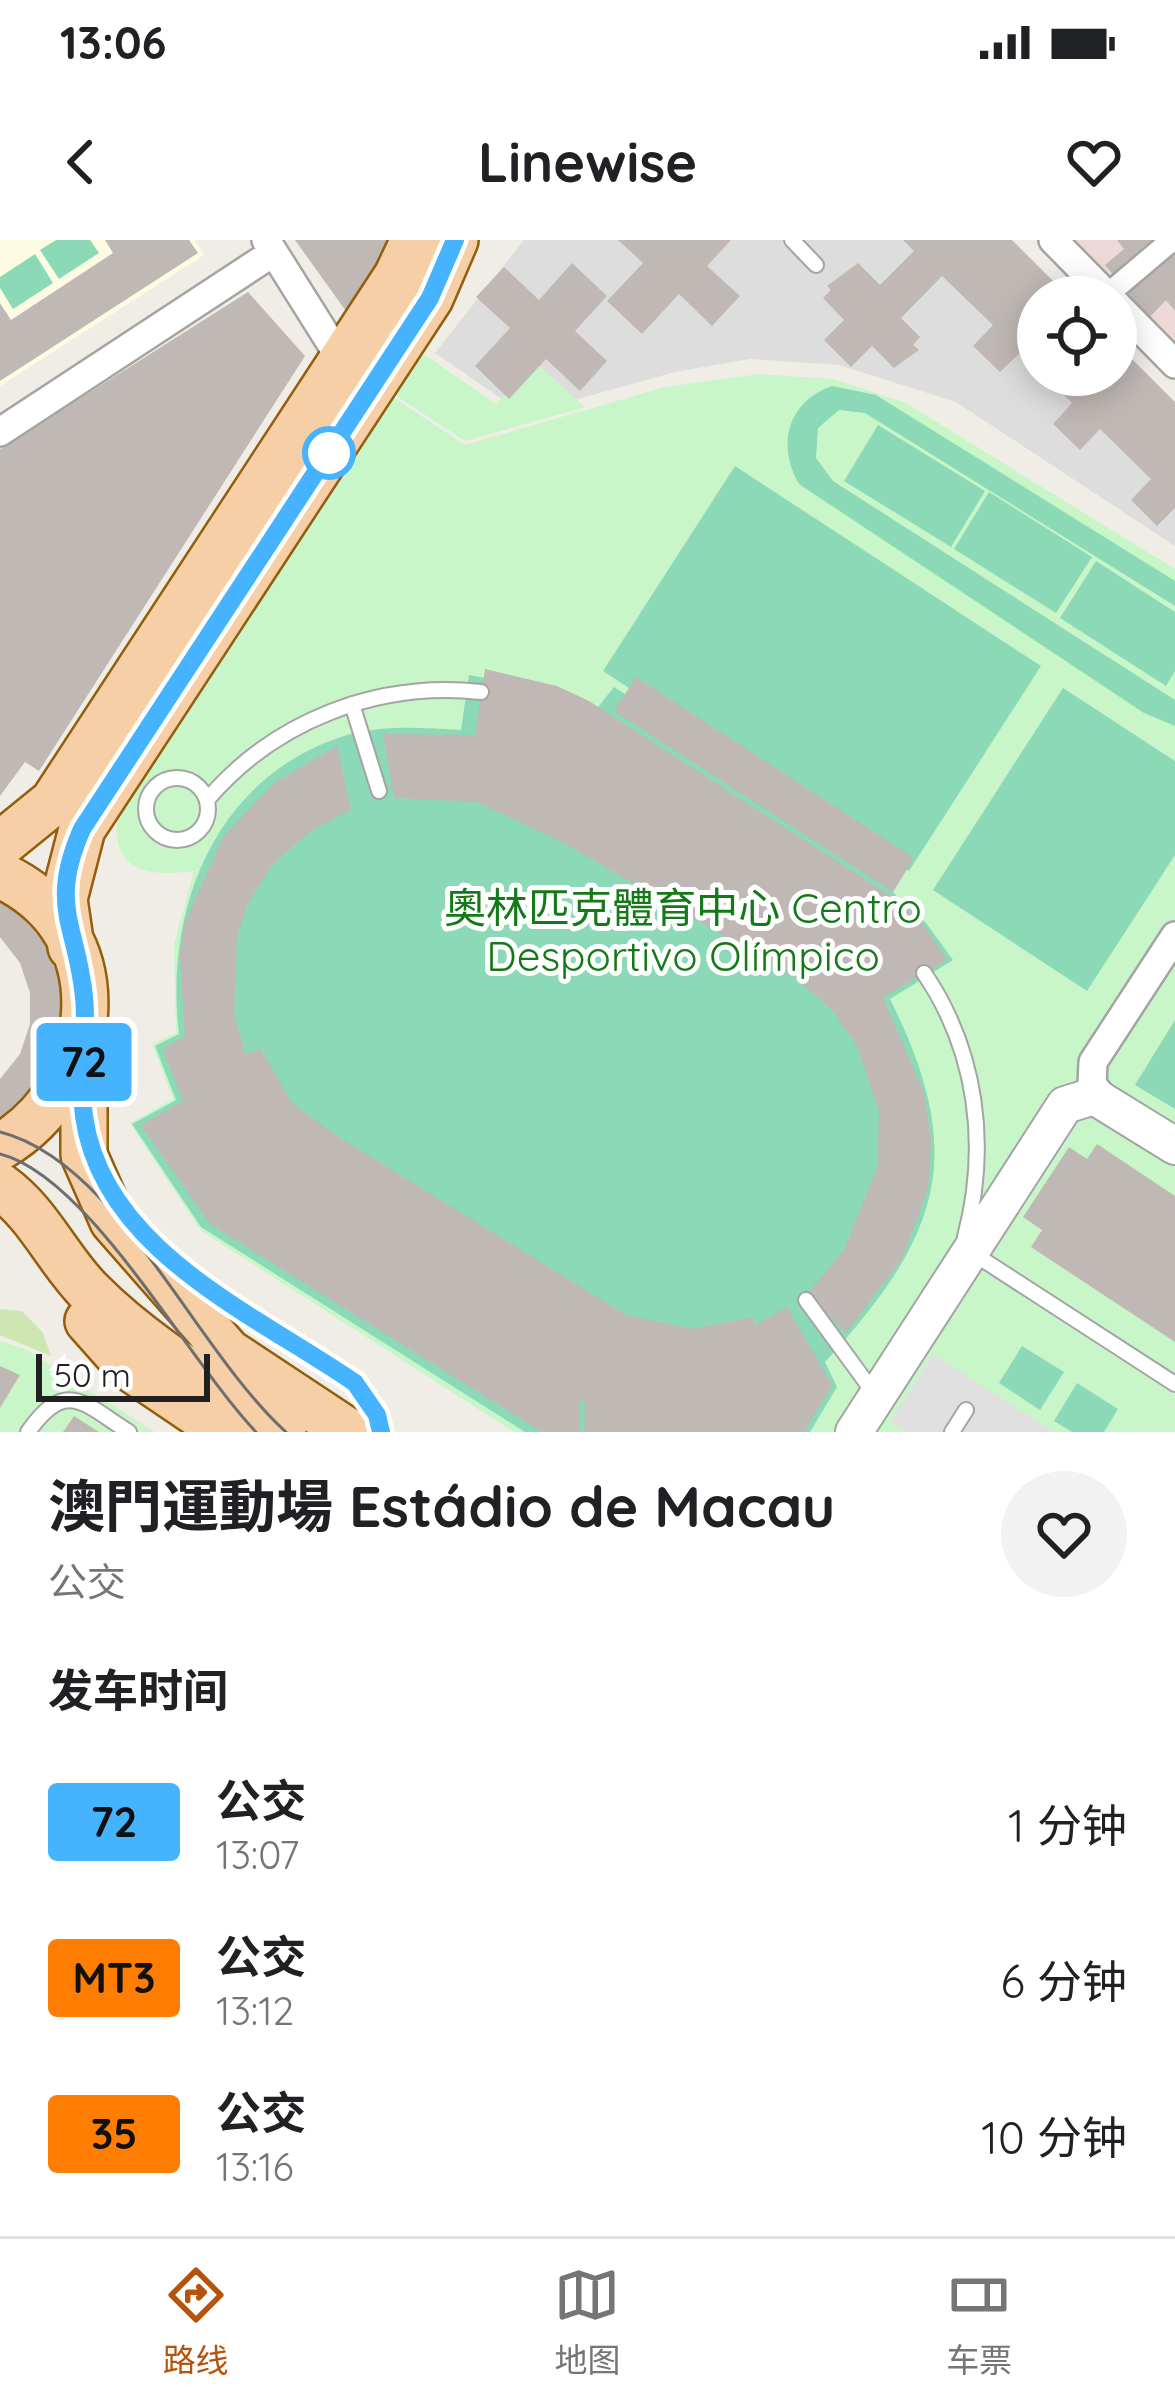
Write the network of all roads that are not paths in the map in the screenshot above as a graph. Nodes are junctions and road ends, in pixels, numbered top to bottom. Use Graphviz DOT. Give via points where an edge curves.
graph roads {
  1 [pos="414,240"];
  2 [pos="454,240"];
  3 [pos="468,240"];
  4 [pos="792,240"];
  5 [pos="1053,240"];
  6 [pos="1172,240"];
  7 [pos="268,247"];
  8 [pos="816,265"];
  9 [pos="1088,276"];
  10 [pos="1135,276"];
  11 [pos="430,298"];
  12 [pos="1137,325"];
  13 [pos="342,361"];
  14 [pos="1175,364"];
  15 [pos="0,432"];
  16 [pos="482,692"];
  17 [pos="352,704"];
  18 [pos="379,791"];
  19 [pos="207,800"];
  20 [pos="0,845"];
  21 [pos="0,875"];
  22 [pos="1175,936"];
  23 [pos="71,947"];
  24 [pos="924,973"];
  25 [pos="84,1028"];
  26 [pos="1105,1101"];
  27 [pos="84,1114"];
  28 [pos="1175,1146"];
  29 [pos="0,1147"];
  30 [pos="0,1186"];
  31 [pos="49,1236"];
  32 [pos="971,1252"];
  33 [pos="806,1300"];
  34 [pos="928,1318"];
  35 [pos="1175,1384"];
  36 [pos="966,1410"];
  37 [pos="868,1417"];
  38 [pos="28,1432"];
  39 [pos="129,1432"];
  40 [pos="224,1432"];
  41 [pos="283,1432"];
  42 [pos="350,1432"];
  43 [pos="382,1432"];
  44 [pos="952,1432"];
  1 -- 13 [label="main road"];
  2 -- 11 [label="main road"];
  3 -- 11 [label="street"];
  4 -- 8 [label="lane"];
  5 -- 9 [label="street"];
  6 -- 10 [label="street"];
  7 -- 13 [label="street"];
  7 -- 15 [label="street"];
  11 -- 23 [label="main road" via="82,829 65,887"];
  12 -- 14 [label="street"];
  13 -- 20 [label="main road" via="53,802"];
  16 -- 17 [label="lane" via="415,691"];
  17 -- 18 [label="lane"];
  17 -- 19 [label="lane" via="273,741"];
  19 -- 19 [label="lane" via="204,826 188,839 163,837 149,821 149,797 167,780 191,782"];
  21 -- 23 [label="main road" via="47,910"];
  22 -- 26 [label="street" via="1094,1063 1092,1084"];
  23 -- 25 [label="main road" via="82,977"];
  24 -- 34 [label="lane" via="962,1049 978,1136 965,1237"];
  25 -- 27 [label="main road"];
  25 -- 29 [label="main road" via="58,1099"];
  26 -- 28 [label="street"];
  26 -- 32 [label="street" via="1084,1096 1066,1105"];
  27 -- 42 [label="main road" via="84,1155 96,1189 167,1288 256,1375"];
  27 -- 43 [label="lane" via="110,1189 137,1231 355,1383"];
  30 -- 31 [label="main road"];
  31 -- 40 [label="main road" via="84,1316 106,1345"];
  31 -- 41 [label="main road" via="86,1288 133,1330"];
  32 -- 34 [label="street"];
  32 -- 35 [label="lane"];
  33 -- 37 [label="lane"];
  34 -- 37 [label="street"];
  36 -- 44 [label="lane"];
  38 -- 39 [label="lane" via="50,1403 67,1399"];
}
